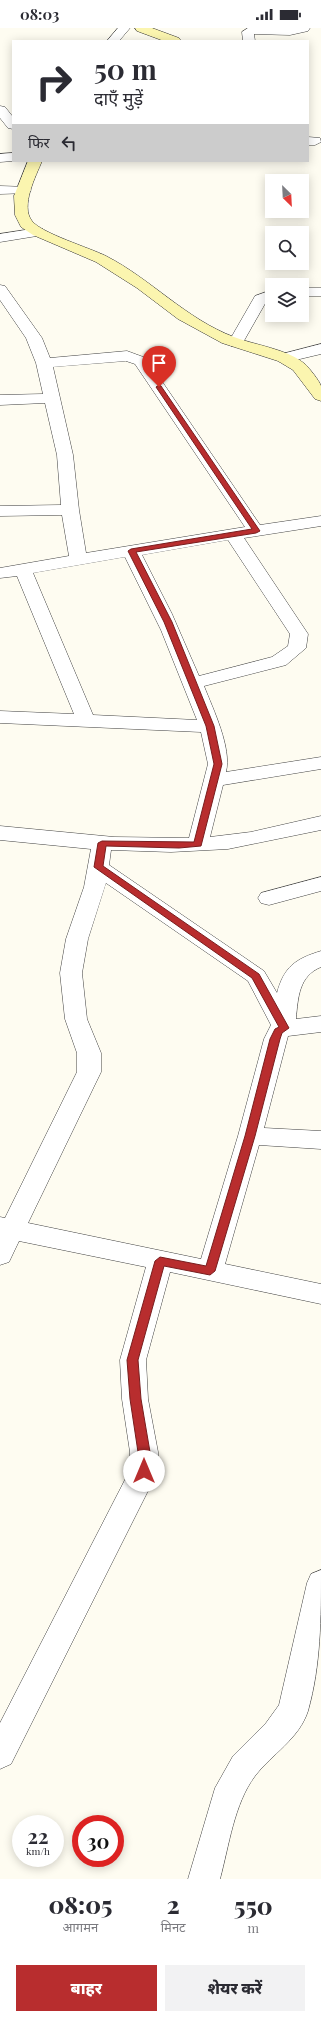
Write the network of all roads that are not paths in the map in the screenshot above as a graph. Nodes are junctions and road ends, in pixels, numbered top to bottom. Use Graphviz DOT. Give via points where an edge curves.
graph roads {
  1 [pos="124,28"];
  2 [pos="141,28"];
  3 [pos="304,28"];
  4 [pos="114,40"];
  5 [pos="172,40"];
  6 [pos="249,40"];
  7 [pos="0,110"];
  8 [pos="12,124"];
  9 [pos="0,158"];
  10 [pos="12,158"];
  11 [pos="35,162"];
  12 [pos="0,190"];
  13 [pos="24,190"];
  14 [pos="38,232"];
  15 [pos="0,238"];
  16 [pos="0,289"];
  17 [pos="309,292"];
  18 [pos="321,292"];
  19 [pos="265,297"];
  20 [pos="236,343"];
  21 [pos="321,349"];
  22 [pos="283,358"];
  23 [pos="44,363"];
  24 [pos="321,396"];
  25 [pos="52,398"];
  26 [pos="0,400"];
  27 [pos="70,510"];
  28 [pos="0,511"];
  29 [pos="319,525"];
  30 [pos="256,531"];
  31 [pos="233,534"];
  32 [pos="131,551"];
  33 [pos="78,560"];
  34 [pos="22,569"];
  35 [pos="0,573"];
  36 [pos="193,683"];
  37 [pos="0,717"];
  38 [pos="86,721"];
  39 [pos="210,726"];
  40 [pos="321,763"];
  41 [pos="214,780"];
  42 [pos="321,822"];
  43 [pos="0,833"];
  44 [pos="102,843"];
  45 [pos="198,844"];
  46 [pos="98,867"];
  47 [pos="321,884"];
  48 [pos="269,898"];
  49 [pos="321,959"];
  50 [pos="321,1024"];
  51 [pos="284,1028"];
  52 [pos="250,1136"];
  53 [pos="321,1140"];
  54 [pos="7,1228"];
  55 [pos="0,1255"];
  56 [pos="160,1261"];
  57 [pos="210,1271"];
  58 [pos="321,1294"];
  59 [pos="321,1582"];
  60 [pos="0,1754"];
  61 [pos="204,1879"];
  1 -- 4 [label="street"];
  2 -- 5 [label="street"];
  3 -- 6 [label="street" via="284,31 257,28 248,32"];
  7 -- 8 [label="street"];
  9 -- 10 [label="street"];
  11 -- 13 [label="street"];
  12 -- 13 [label="street"];
  13 -- 14 [label="street" via="21,196 22,215 26,224"];
  14 -- 15 [label="street"];
  14 -- 20 [label="street" via="101,259 142,285 183,316"];
  16 -- 23 [label="street" via="34,338"];
  17 -- 18 [label="street"];
  19 -- 20 [label="street" via="260,299"];
  20 -- 22 [label="street"];
  21 -- 22 [label="street"];
  22 -- 24 [label="street" via="298,367"];
  23 -- 25 [label="street"];
  23 -- 30 [label="street" via="127,356 141,361"];
  25 -- 26 [label="street"];
  25 -- 27 [label="street" via="65,455"];
  27 -- 28 [label="street"];
  27 -- 33 [label="street"];
  29 -- 30 [label="street"];
  30 -- 31 [label="street"];
  31 -- 32 [label="street"];
  31 -- 36 [label="street" via="299,634 297,648 279,661"];
  32 -- 33 [label="street"];
  32 -- 36 [label="street" via="168,622"];
  33 -- 34 [label="street"];
  34 -- 35 [label="street"];
  34 -- 38 [label="street"];
  36 -- 39 [label="street"];
  37 -- 38 [label="street"];
  38 -- 39 [label="street"];
  39 -- 41 [label="street" via="218,764"];
  40 -- 41 [label="street"];
  41 -- 45 [label="street"];
  42 -- 45 [label="street" via="230,842"];
  43 -- 44 [label="street"];
  44 -- 45 [label="street"];
  44 -- 46 [label="street"];
  46 -- 51 [label="street" via="256,976"];
  46 -- 54 [label="street" via="95,887 78,939 71,973 76,1019 89,1053 89,1072"];
  47 -- 48 [label="street"];
  49 -- 51 [label="street" via="303,967 294,976 290,985"];
  50 -- 51 [label="street"];
  51 -- 52 [label="street" via="275,1039"];
  52 -- 53 [label="street"];
  52 -- 57 [label="street"];
  54 -- 55 [label="street"];
  54 -- 56 [label="street"];
  56 -- 57 [label="street"];
  56 -- 60 [label="street" via="133,1360 144,1471"];
  57 -- 58 [label="street"];
  59 -- 61 [label="street" via="293,1711 277,1733 244,1766 226,1799"];
}
